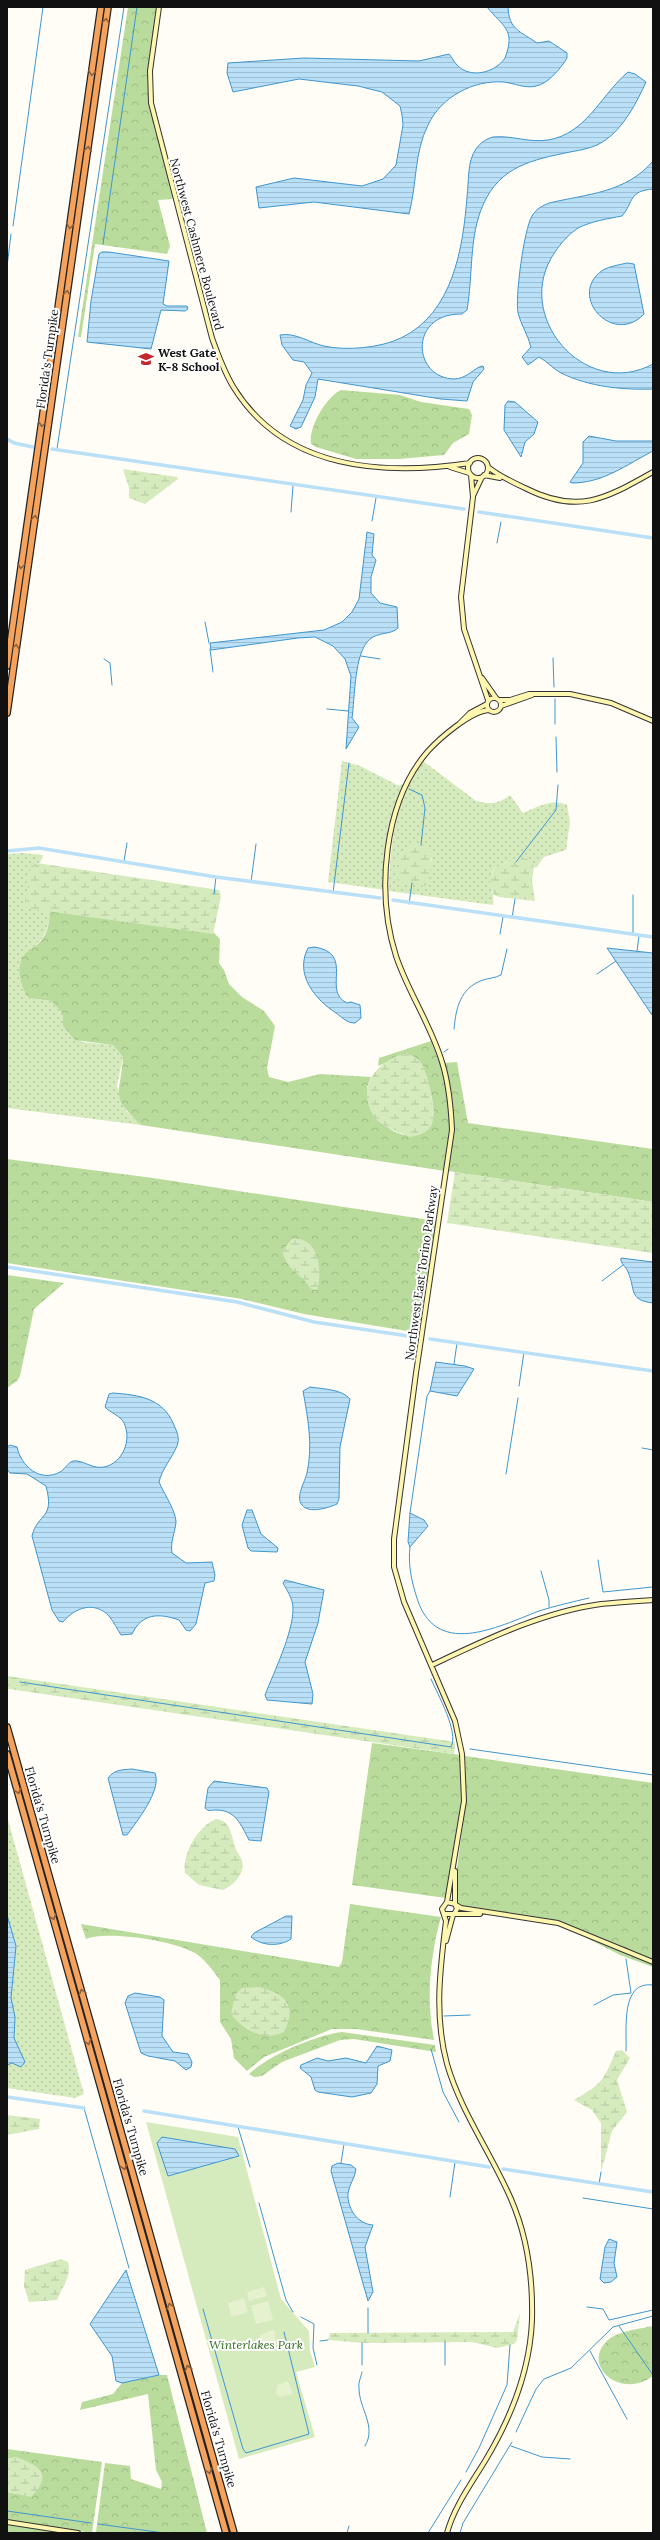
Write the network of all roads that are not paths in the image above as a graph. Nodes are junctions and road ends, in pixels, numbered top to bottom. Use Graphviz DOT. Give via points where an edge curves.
graph roads {
  1 [pos="101,7"];
  2 [pos="108,7"];
  3 [pos="159,7"];
  4 [pos="470,462"];
  5 [pos="446,466"];
  6 [pos="488,467"];
  7 [pos="653,472"];
  8 [pos="470,474"];
  9 [pos="483,476"];
  10 [pos="508,480"];
  11 [pos="473,497"];
  12 [pos="7,666"];
  13 [pos="482,678"];
  14 [pos="532,695"];
  15 [pos="498,699"];
  16 [pos="488,702"];
  17 [pos="502,706"];
  18 [pos="489,710"];
  19 [pos="7,713"];
  20 [pos="653,721"];
  21 [pos="460,724"];
  22 [pos="653,1600"];
  23 [pos="432,1665"];
  24 [pos="7,1727"];
  25 [pos="7,1754"];
  26 [pos="457,1847"];
  27 [pos="447,1902"];
  28 [pos="456,1905"];
  29 [pos="445,1914"];
  30 [pos="454,1914"];
  31 [pos="508,1916"];
  32 [pos="653,1962"];
  33 [pos="440,1975"];
  34 [pos="7,2522"];
  35 [pos="78,2533"];
  36 [pos="226,2533"];
  37 [pos="234,2533"];
  38 [pos="447,2533"];
  1 -- 12 [label="highway, Florida's Turnpike, one-way"];
  19 -- 2 [label="highway, Florida's Turnpike, one-way"];
  3 -- 5 [label="street, Northwest Cashmere Boulevard" via="150,71 151,103 212,338 223,369 234,389 246,405 281,436 322,458 358,466"];
  4 -- 5 [label="street, Northwest Cashmere Boulevard"];
  4 -- 6 [label="street" via="476,458 481,459"];
  4 -- 8 [label="street"];
  5 -- 8 [label="street, Northwest Cashmere Boulevard"];
  6 -- 9 [label="street"];
  6 -- 10 [label="street"];
  7 -- 10 [label="street" via="614,494 584,502 559,502 548,499"];
  8 -- 9 [label="street"];
  8 -- 11 [label="street"];
  9 -- 10 [label="street"];
  9 -- 11 [label="street"];
  11 -- 13 [label="street" via="460,597 464,629"];
  13 -- 15 [label="street"];
  13 -- 16 [label="street"];
  14 -- 15 [label="street"];
  14 -- 17 [label="street"];
  14 -- 20 [label="street" via="563,693 596,698"];
  15 -- 16 [label="street, Northwest East Torino Parkway"];
  15 -- 17 [label="street"];
  16 -- 18 [label="street"];
  16 -- 21 [label="street, Northwest East Torino Parkway" via="470,713"];
  17 -- 18 [label="street, Northwest East Torino Parkway" via="496,712"];
  18 -- 21 [label="street, Northwest East Torino Parkway" via="479,712"];
  21 -- 23 [label="street, Northwest East Torino Parkway" via="432,747 406,784 392,824 388,868 389,926 399,964 442,1061 450,1095 452,1130 394,1539 394,1567 404,1602"];
  22 -- 23 [label="street" via="600,1604 554,1615"];
  23 -- 26 [label="street, Northwest East Torino Parkway" via="455,1721 462,1754 464,1795"];
  37 -- 24 [label="highway, Florida's Turnpike, one-way"];
  25 -- 36 [label="highway, Florida's Turnpike, one-way"];
  26 -- 27 [label="street, Northwest East Torino Parkway"];
  26 -- 28 [label="street, Northwest East Torino Parkway" via="454,1896"];
  27 -- 28 [label="street"];
  27 -- 29 [label="street, Northwest East Torino Parkway" via="442,1909"];
  28 -- 30 [label="street, Northwest East Torino Parkway"];
  28 -- 31 [label="street"];
  29 -- 30 [label="street"];
  29 -- 33 [label="street"];
  30 -- 31 [label="street"];
  30 -- 33 [label="street" via="450,1922"];
  31 -- 32 [label="street" via="569,1927"];
  33 -- 38 [label="street" via="440,2022 447,2064 463,2105 500,2176 518,2219 528,2264 532,2303 528,2352 516,2398 502,2431 456,2512"];
  34 -- 35 [label="street"];
}
